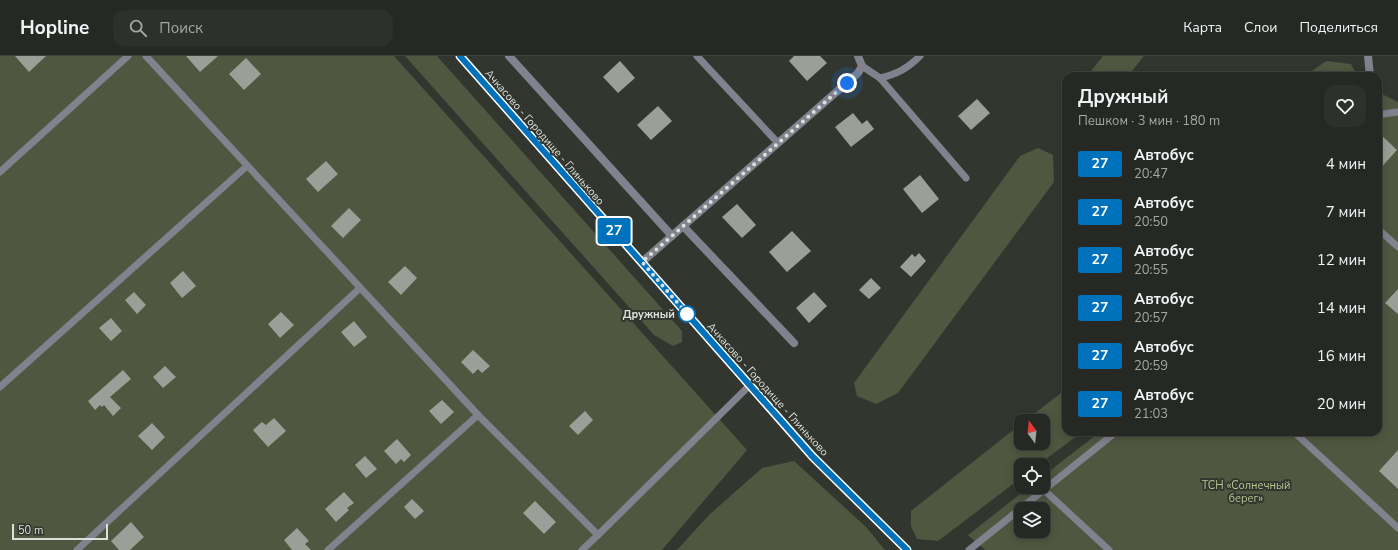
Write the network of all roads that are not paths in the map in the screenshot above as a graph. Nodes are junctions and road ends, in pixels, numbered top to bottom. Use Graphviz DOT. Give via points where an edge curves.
graph roads {
  1 [pos="128,56"];
  2 [pos="146,56"];
  3 [pos="460,56"];
  4 [pos="509,56"];
  5 [pos="697,56"];
  6 [pos="858,56"];
  7 [pos="920,56"];
  8 [pos="1368,56"];
  9 [pos="862,66"];
  10 [pos="1370,72"];
  11 [pos="880,78"];
  12 [pos="1398,112"];
  13 [pos="1382,115"];
  14 [pos="778,143"];
  15 [pos="247,166"];
  16 [pos="0,172"];
  17 [pos="966,178"];
  18 [pos="683,226"];
  19 [pos="1382,233"];
  20 [pos="672,236"];
  21 [pos="1398,247"];
  22 [pos="642,262"];
  23 [pos="360,288"];
  24 [pos="794,343"];
  25 [pos="750,386"];
  26 [pos="0,387"];
  27 [pos="478,415"];
  28 [pos="1111,436"];
  29 [pos="1298,436"];
  30 [pos="1050,485"];
  31 [pos="1039,494"];
  32 [pos="1048,494"];
  33 [pos="1398,528"];
  34 [pos="598,535"];
  35 [pos="77,550"];
  36 [pos="328,550"];
  37 [pos="582,550"];
  38 [pos="907,550"];
  39 [pos="969,550"];
  40 [pos="1109,550"];
  1 -- 16 [label="lane"];
  2 -- 15 [label="lane"];
  3 -- 22 [label="street, Ачкасово - Городище - Глиньково"];
  4 -- 20 [label="street"];
  5 -- 14 [label="lane"];
  6 -- 9 [label="street"];
  7 -- 11 [label="lane" via="896,74"];
  8 -- 10 [label="street"];
  9 -- 11 [label="lane"];
  9 -- 14 [label="street" via="858,73"];
  11 -- 17 [label="lane"];
  12 -- 13 [label="lane"];
  14 -- 18 [label="street"];
  15 -- 23 [label="lane"];
  15 -- 26 [label="lane"];
  18 -- 20 [label="street"];
  18 -- 24 [label="street"];
  19 -- 21 [label="lane"];
  20 -- 22 [label="street"];
  22 -- 25 [label="street, Ачкасово - Городище - Глиньково"];
  23 -- 27 [label="lane"];
  23 -- 35 [label="lane"];
  25 -- 34 [label="lane"];
  25 -- 38 [label="street, Ачкасово - Городище - Глиньково" via="813,457"];
  27 -- 34 [label="lane"];
  27 -- 36 [label="lane"];
  28 -- 30 [label="lane"];
  29 -- 33 [label="lane"];
  31 -- 39 [label="lane"];
  32 -- 40 [label="lane"];
  34 -- 37 [label="lane"];
}
